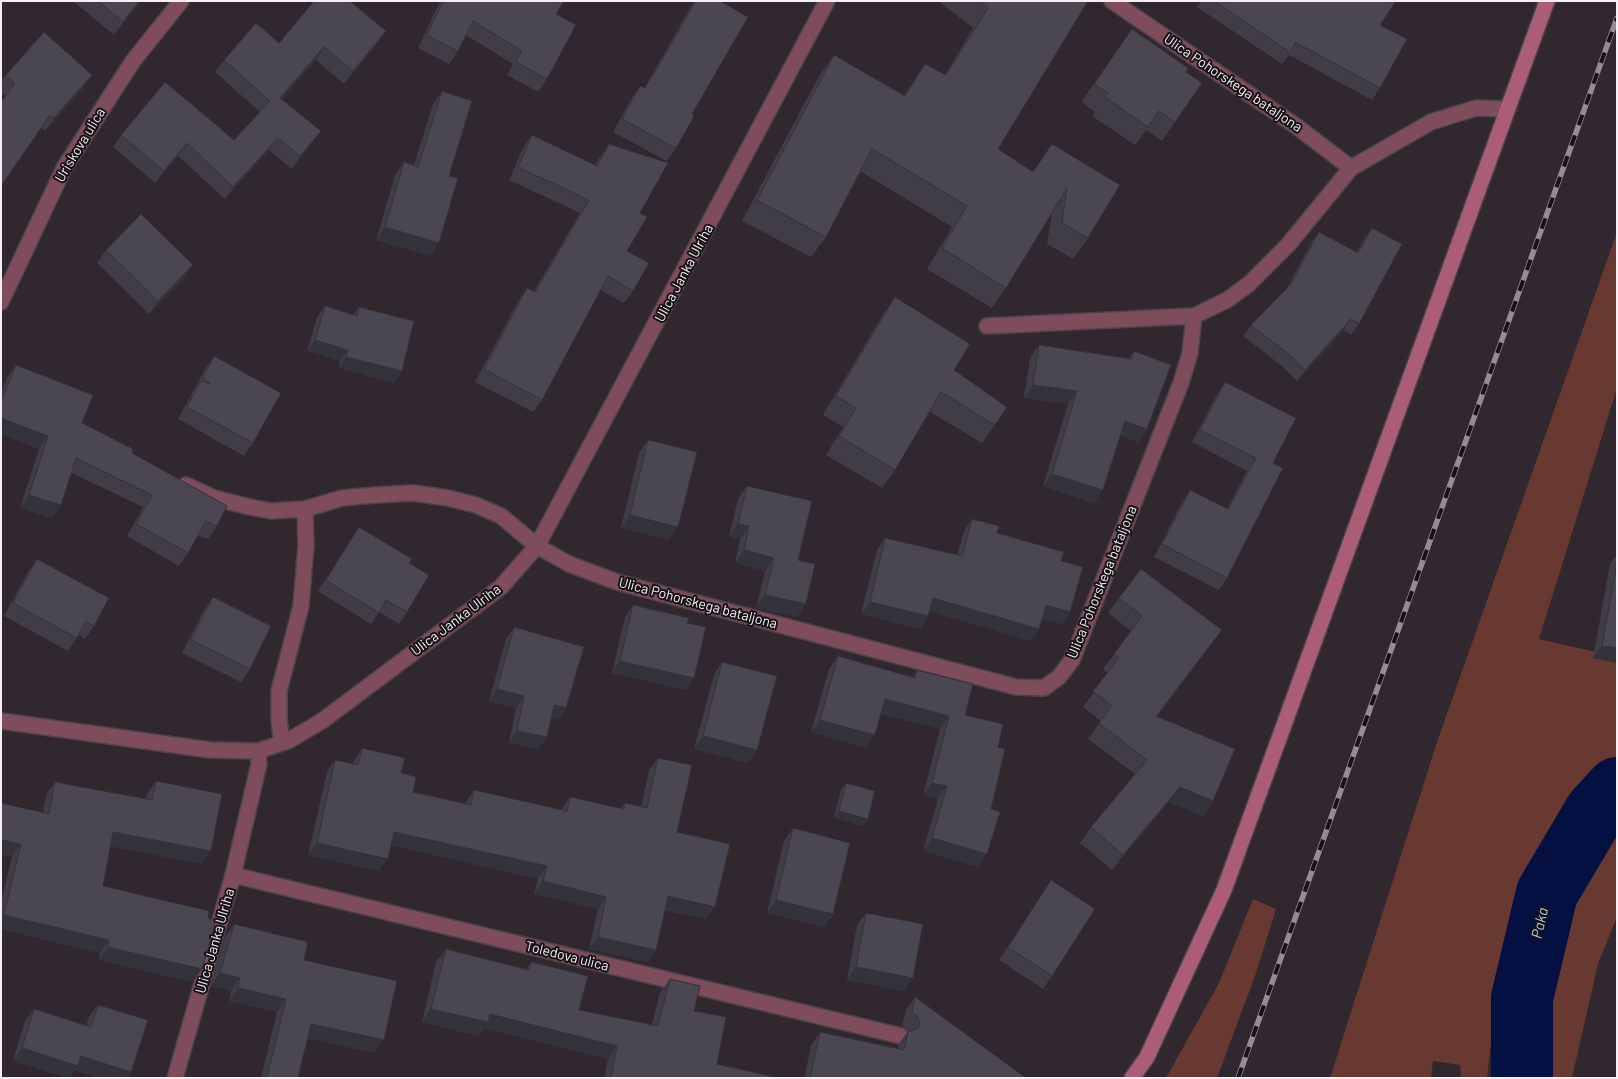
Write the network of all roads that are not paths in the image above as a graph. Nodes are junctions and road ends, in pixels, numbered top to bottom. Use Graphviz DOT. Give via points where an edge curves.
graph roads {
  1 [pos="181,1"];
  2 [pos="828,1"];
  3 [pos="1112,1"];
  4 [pos="1547,1"];
  5 [pos="1507,109"];
  6 [pos="1351,168"];
  7 [pos="1,302"];
  8 [pos="1194,316"];
  9 [pos="987,326"];
  10 [pos="173,480"];
  11 [pos="305,509"];
  12 [pos="537,546"];
  13 [pos="1,720"];
  14 [pos="282,743"];
  15 [pos="258,751"];
  16 [pos="233,875"];
  17 [pos="901,1036"];
  18 [pos="175,1078"];
  19 [pos="1132,1078"];
  1 -- 7 [label="street, Uriskova ulica" via="133,61 64,168"];
  2 -- 12 [label="street, Ulica Janka Ulriha"];
  3 -- 6 [label="street, Ulica Pohorskega bataljona" via="1296,126"];
  4 -- 5 [label="main road"];
  5 -- 6 [label="street" via="1476,108 1431,122"];
  5 -- 19 [label="main road" via="1224,890 1147,1057"];
  6 -- 8 [label="street" via="1288,245 1249,284 1228,300"];
  8 -- 9 [label="street"];
  8 -- 12 [label="street, Ulica Pohorskega bataljona" via="1190,353 1180,383 1072,660 1044,688 1016,687 617,582 569,564"];
  10 -- 11 [label="street, Ulica Pohorskega bataljona" via="214,498 250,507 271,511"];
  11 -- 12 [label="street, Ulica Pohorskega bataljona" via="342,498 375,495 413,493 448,498 501,516"];
  11 -- 14 [label="street" via="306,546 301,606 279,691"];
  12 -- 14 [label="street, Ulica Janka Ulriha" via="502,587 322,721"];
  13 -- 15 [label="street" via="210,750"];
  14 -- 15 [label="street, Ulica Janka Ulriha"];
  15 -- 16 [label="street, Ulica Janka Ulriha" via="259,764"];
  16 -- 17 [label="street, Toledova ulica"];
  16 -- 18 [label="street, Ulica Janka Ulriha"];
}
